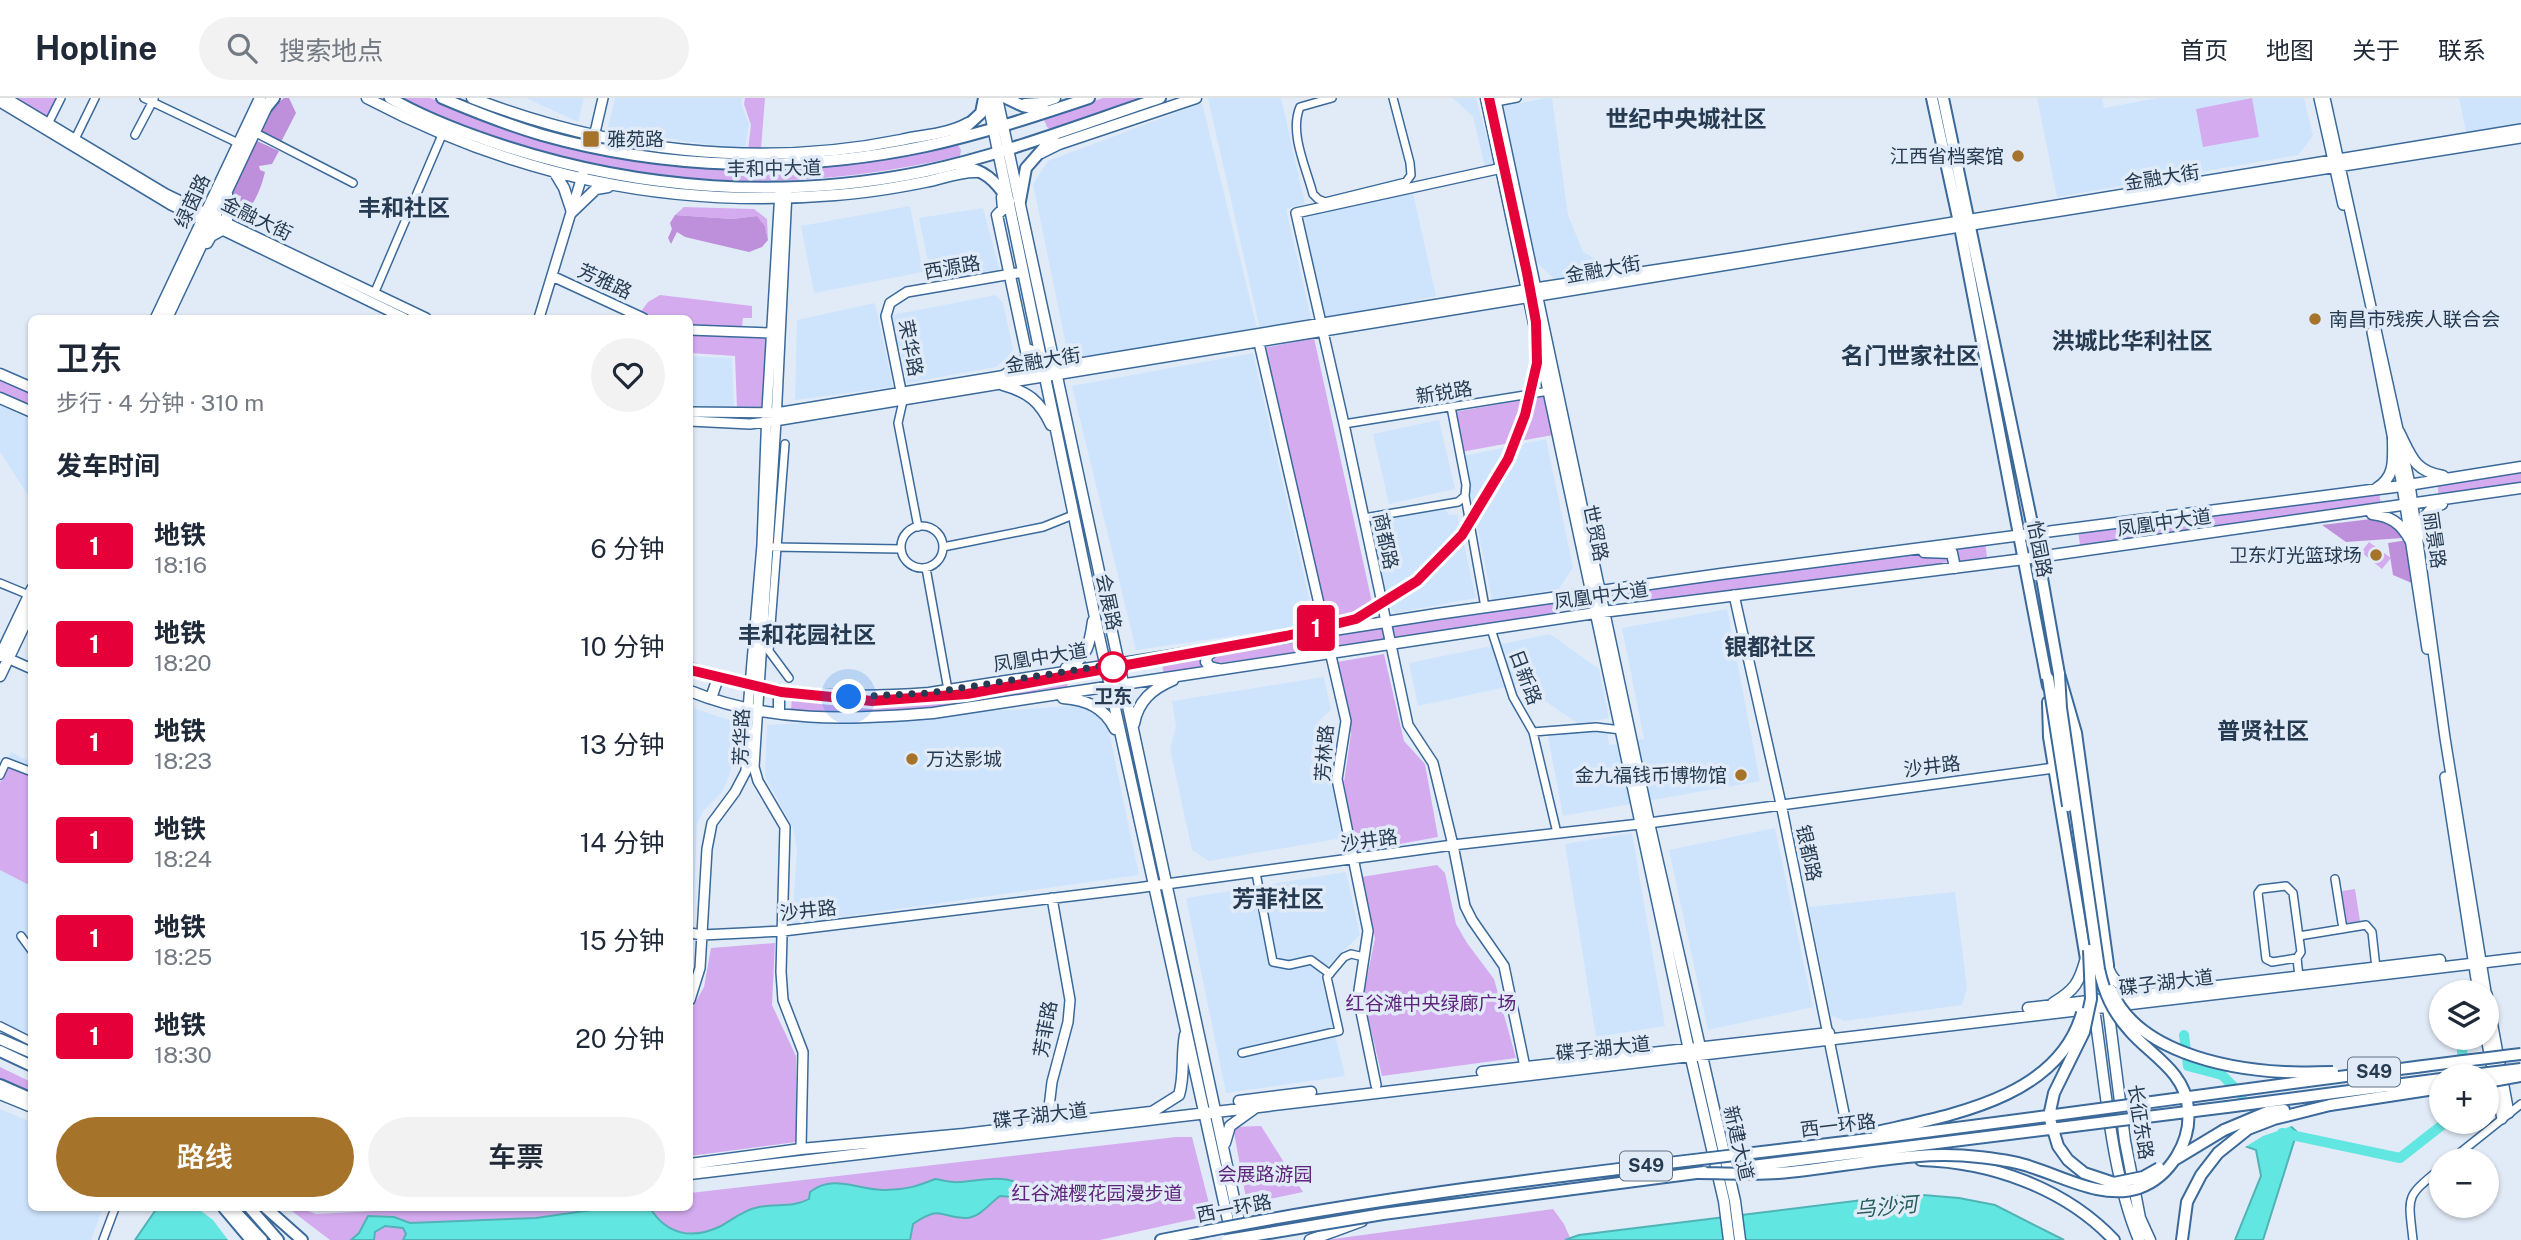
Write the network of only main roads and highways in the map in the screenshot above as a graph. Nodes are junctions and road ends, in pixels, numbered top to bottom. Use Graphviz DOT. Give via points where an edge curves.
graph roads {
  1 [pos="367,98"];
  2 [pos="442,98"];
  3 [pos="472,98"];
  4 [pos="986,98"];
  5 [pos="997,98"];
  6 [pos="1006,98"];
  7 [pos="1055,98"];
  8 [pos="1088,98"];
  9 [pos="1160,98"];
  10 [pos="1196,98"];
  11 [pos="1932,98"];
  12 [pos="1943,98"];
  13 [pos="1492,99"];
  14 [pos="395,100"];
  15 [pos="267,101"];
  16 [pos="1016,104"];
  17 [pos="1050,111"];
  18 [pos="975,120"];
  19 [pos="998,127"];
  20 [pos="1059,132"];
  21 [pos="951,139"];
  22 [pos="593,141"];
  23 [pos="1003,150"];
  24 [pos="1032,159"];
  25 [pos="949,165"];
  26 [pos="985,172"];
  27 [pos="555,173"];
  28 [pos="582,174"];
  29 [pos="615,185"];
  30 [pos="1001,189"];
  31 [pos="227,190"];
  32 [pos="783,193"];
  33 [pos="1014,201"];
  34 [pos="208,219"];
  35 [pos="1964,223"];
  36 [pos="191,267"];
  37 [pos="1532,294"];
  38 [pos="158,315"];
  39 [pos="168,315"];
  40 [pos="1034,326"];
  41 [pos="1027,356"];
  42 [pos="0,374"];
  43 [pos="28,386"];
  44 [pos="0,398"];
  45 [pos="28,410"];
  46 [pos="1057,438"];
  47 [pos="2521,467"];
  48 [pos="2454,478"];
  49 [pos="2521,488"];
  50 [pos="2375,489"];
  51 [pos="2466,496"];
  52 [pos="2354,513"];
  53 [pos="2034,533"];
  54 [pos="2019,535"];
  55 [pos="1899,551"];
  56 [pos="2039,557"];
  57 [pos="2024,559"];
  58 [pos="1955,568"];
  59 [pos="1596,592"];
  60 [pos="28,596"];
  61 [pos="1600,612"];
  62 [pos="1094,614"];
  63 [pos="28,616"];
  64 [pos="15,625"];
  65 [pos="1112,626"];
  66 [pos="0,647"];
  67 [pos="1217,648"];
  68 [pos="4,657"];
  69 [pos="1157,657"];
  70 [pos="1120,663"];
  71 [pos="1105,665"];
  72 [pos="693,669"];
  73 [pos="1224,670"];
  74 [pos="0,676"];
  75 [pos="1184,676"];
  76 [pos="2053,676"];
  77 [pos="1029,677"];
  78 [pos="718,678"];
  79 [pos="0,683"];
  80 [pos="1124,685"];
  81 [pos="1110,687"];
  82 [pos="779,690"];
  83 [pos="693,692"];
  84 [pos="1048,697"];
  85 [pos="710,698"];
  86 [pos="779,713"];
  87 [pos="1134,728"];
  88 [pos="1122,744"];
  89 [pos="1645,824"];
  90 [pos="2090,930"];
  91 [pos="2521,952"];
  92 [pos="2086,958"];
  93 [pos="2521,958"];
  94 [pos="2476,960"];
  95 [pos="2108,965"];
  96 [pos="2147,995"];
  97 [pos="2157,1001"];
  98 [pos="2108,1002"];
  99 [pos="2094,1004"];
  100 [pos="2051,1009"];
  101 [pos="1186,1031"];
  102 [pos="0,1039"];
  103 [pos="2112,1044"];
  104 [pos="2100,1046"];
  105 [pos="0,1051"];
  106 [pos="28,1052"];
  107 [pos="1695,1052"];
  108 [pos="2521,1054"];
  109 [pos="28,1064"];
  110 [pos="2521,1069"];
  111 [pos="2499,1072"];
  112 [pos="2357,1074"];
  113 [pos="2521,1076"];
  114 [pos="2499,1080"];
  115 [pos="2429,1081"];
  116 [pos="0,1085"];
  117 [pos="2429,1090"];
  118 [pos="0,1094"];
  119 [pos="28,1097"];
  120 [pos="1267,1104"];
  121 [pos="28,1105"];
  122 [pos="2330,1105"];
  123 [pos="1215,1107"];
  124 [pos="1204,1109"];
  125 [pos="1152,1112"];
  126 [pos="1818,1145"];
  127 [pos="1225,1154"];
  128 [pos="1897,1159"];
  129 [pos="693,1164"];
  130 [pos="1698,1173"];
  131 [pos="693,1174"];
  132 [pos="227,1211"];
  133 [pos="235,1211"];
  134 [pos="253,1211"];
  135 [pos="269,1211"];
  136 [pos="1383,1214"];
  137 [pos="2135,1219"];
  138 [pos="1732,1226"];
  139 [pos="251,1240"];
  140 [pos="262,1240"];
  141 [pos="278,1240"];
  142 [pos="302,1240"];
  143 [pos="1161,1240"];
  144 [pos="1227,1240"];
  145 [pos="1232,1240"];
  146 [pos="1243,1240"];
  147 [pos="1310,1240"];
  148 [pos="1729,1240"];
  149 [pos="1740,1240"];
  150 [pos="2114,1240"];
  151 [pos="2139,1240"];
  152 [pos="2150,1240"];
  153 [pos="2182,1240"];
  1 -- 27 [label="main road" via="442,135"];
  2 -- 22 [label="main road, 丰和中大道" via="543,135"];
  3 -- 22 [label="main road"];
  4 -- 18 [label="main road"];
  4 -- 19 [label="main road, 会展路"];
  5 -- 19 [label="main road, 会展路"];
  6 -- 16 [label="main road"];
  7 -- 16 [label="main road"];
  8 -- 17 [label="main road, 丰和中大道"];
  9 -- 20 [label="main road, 丰和中大道"];
  10 -- 24 [label="main road" via="1052,147"];
  11 -- 35 [label="main road, 怡园路"];
  12 -- 35 [label="main road, 怡园路"];
  13 -- 37 [label="main road, 世贸路"];
  13 -- 37 [label="main road, 世贸路" via="1502,168"];
  14 -- 28 [label="main road, 丰和中大道" via="472,135"];
  15 -- 31 [label="main road, 绿茵路"];
  15 -- 34 [label="main road, 绿茵路" via="238,144"];
  16 -- 17 [label="main road"];
  17 -- 19 [label="main road, 丰和中大道"];
  18 -- 21 [label="main road"];
  18 -- 22 [label="main road" via="952,130 826,151 692,151"];
  19 -- 21 [label="main road, 丰和中大道"];
  19 -- 23 [label="main road, 会展路"];
  20 -- 23 [label="main road, 丰和中大道"];
  20 -- 24 [label="main road"];
  21 -- 22 [label="main road, 丰和中大道" via="847,159 776,164 679,161"];
  23 -- 25 [label="main road, 丰和中大道"];
  23 -- 33 [label="main road, 会展路"];
  24 -- 33 [label="main road"];
  25 -- 26 [label="main road"];
  25 -- 32 [label="main road, 丰和中大道"];
  26 -- 30 [label="main road"];
  26 -- 32 [label="main road" via="872,191"];
  27 -- 28 [label="main road"];
  27 -- 29 [label="main road" via="572,212 596,189"];
  28 -- 29 [label="main road"];
  28 -- 32 [label="main road, 丰和中大道"];
  29 -- 32 [label="main road" via="725,198"];
  30 -- 33 [label="main road"];
  30 -- 41 [label="main road" via="1003,209 997,215"];
  31 -- 34 [label="main road, 绿茵路"];
  31 -- 36 [label="main road" via="225,227 211,236"];
  33 -- 40 [label="main road, 会展路"];
  33 -- 65 [label="main road, 会展路"];
  34 -- 36 [label="main road, 绿茵路"];
  34 -- 38 [label="main road, 绿茵路"];
  35 -- 53 [label="main road, 怡园路"];
  35 -- 54 [label="main road, 怡园路"];
  36 -- 39 [label="main road, 绿茵路"];
  37 -- 59 [label="main road, 世贸路"];
  37 -- 59 [label="main road, 世贸路" via="1549,391"];
  40 -- 41 [label="main road"];
  40 -- 46 [label="main road, 会展路"];
  41 -- 46 [label="main road" via="1002,381 1036,401"];
  42 -- 43 [label="main road"];
  44 -- 45 [label="main road"];
  46 -- 62 [label="main road, 会展路"];
  47 -- 48 [label="main road, 凤凰中大道"];
  48 -- 50 [label="main road, 凤凰中大道"];
  48 -- 50 [label="main road" via="2418,467 2396,436 2392,472"];
  49 -- 51 [label="main road, 凤凰中大道"];
  50 -- 53 [label="main road, 凤凰中大道"];
  51 -- 52 [label="main road, 凤凰中大道"];
  51 -- 52 [label="main road" via="2436,506 2414,539 2389,517"];
  52 -- 56 [label="main road, 凤凰中大道"];
  53 -- 54 [label="main road, 凤凰中大道"];
  53 -- 56 [label="main road, 怡园路"];
  54 -- 55 [label="main road, 凤凰中大道"];
  54 -- 57 [label="main road, 怡园路"];
  55 -- 58 [label="main road" via="1952,554"];
  55 -- 59 [label="main road, 凤凰中大道"];
  56 -- 57 [label="main road, 凤凰中大道"];
  56 -- 76 [label="main road, 怡园路"];
  57 -- 58 [label="main road, 凤凰中大道"];
  57 -- 76 [label="main road, 怡园路"];
  58 -- 61 [label="main road, 凤凰中大道"];
  59 -- 61 [label="main road, 世贸路"];
  59 -- 67 [label="main road, 凤凰中大道"];
  60 -- 64 [label="main road"];
  61 -- 73 [label="main road, 凤凰中大道"];
  61 -- 89 [label="main road, 世贸路"];
  61 -- 89 [label="main road, 世贸路" via="1621,730"];
  62 -- 71 [label="main road, 会展路"];
  62 -- 77 [label="main road" via="1088,648 1076,664"];
  63 -- 68 [label="main road"];
  64 -- 66 [label="main road"];
  64 -- 68 [label="main road"];
  65 -- 69 [label="main road" via="1124,652"];
  65 -- 70 [label="main road, 会展路"];
  67 -- 69 [label="main road, 凤凰中大道"];
  67 -- 73 [label="main road" via="1207,656 1206,664"];
  68 -- 74 [label="main road"];
  68 -- 79 [label="main road"];
  69 -- 70 [label="main road, 凤凰中大道"];
  70 -- 71 [label="main road, 凤凰中大道"];
  70 -- 80 [label="main road, 会展路"];
  71 -- 77 [label="main road, 凤凰中大道"];
  71 -- 81 [label="main road, 会展路"];
  72 -- 78 [label="main road, 凤凰中大道"];
  73 -- 75 [label="main road, 凤凰中大道"];
  75 -- 80 [label="main road, 凤凰中大道"];
  75 -- 87 [label="main road" via="1151,692 1138,708"];
  76 -- 90 [label="main road, bridge"];
  76 -- 92 [label="main road, 怡园路" via="2049,737"];
  76 -- 95 [label="main road, 怡园路" via="2076,733"];
  77 -- 82 [label="main road, 凤凰中大道" via="948,690 849,697"];
  78 -- 82 [label="main road, 凤凰中大道"];
  78 -- 85 [label="main road"];
  80 -- 81 [label="main road, 凤凰中大道"];
  80 -- 87 [label="main road, 会展路"];
  81 -- 84 [label="main road, 凤凰中大道"];
  81 -- 88 [label="main road, 会展路"];
  82 -- 86 [label="main road"];
  83 -- 85 [label="main road, 凤凰中大道"];
  84 -- 86 [label="main road, 凤凰中大道" via="859,719"];
  84 -- 88 [label="main road" via="1098,707 1111,720"];
  85 -- 86 [label="main road, 凤凰中大道"];
  87 -- 123 [label="main road, 会展路"];
  88 -- 101 [label="main road, 会展路"];
  89 -- 107 [label="main road, 世贸路"];
  90 -- 112 [label="main road, bridge" via="2113,996 2145,1032 2172,1048 2240,1067"];
  90 -- 122 [label="main road, bridge" via="2091,999 2084,1032 2054,1093 2049,1116 2058,1146 2084,1173 2114,1183 2143,1177 2224,1130 2267,1112"];
  90 -- 126 [label="main road, bridge" via="2087,998 2067,1046 2052,1064 2020,1086 1945,1116"];
  90 -- 128 [label="main road, bridge" via="2113,1010 2175,1074 2189,1107 2181,1149 2166,1171 2138,1188 2116,1191 1977,1157 1927,1154"];
  91 -- 94 [label="main road, 碟子湖大道"];
  92 -- 99 [label="main road, 怡园路"];
  92 -- 100 [label="main road" via="2075,988"];
  93 -- 94 [label="main road, 碟子湖大道"];
  94 -- 96 [label="main road, 碟子湖大道"];
  94 -- 97 [label="main road, 碟子湖大道"];
  95 -- 96 [label="main road" via="2120,985"];
  95 -- 98 [label="main road, 怡园路"];
  96 -- 98 [label="main road, 碟子湖大道"];
  97 -- 98 [label="main road, 碟子湖大道"];
  97 -- 103 [label="main road" via="2123,1020"];
  98 -- 99 [label="main road, 碟子湖大道"];
  98 -- 103 [label="main road, 长征东路"];
  99 -- 100 [label="main road, 碟子湖大道"];
  99 -- 104 [label="main road, 长征东路"];
  100 -- 104 [label="main road" via="2083,1024"];
  100 -- 107 [label="main road, 碟子湖大道"];
  101 -- 124 [label="main road, 会展路"];
  101 -- 125 [label="main road" via="1179,1095"];
  102 -- 106 [label="main road"];
  103 -- 137 [label="main road, 长征东路"];
  104 -- 137 [label="main road, 长征东路" via="2114,1144"];
  105 -- 109 [label="main road"];
  107 -- 120 [label="main road, 碟子湖大道"];
  107 -- 123 [label="main road, 碟子湖大道" via="1525,1066"];
  107 -- 138 [label="main road, 新建大道" via="1735,1201"];
  108 -- 112 [label="main road, 西一环路 / S49, bridge"];
  110 -- 111 [label="main road, bridge"];
  112 -- 126 [label="main road, 西一环路 / S49, bridge"];
  113 -- 114 [label="main road, bridge"];
  115 -- 130 [label="main road, 西一环路 / S49, bridge"];
  116 -- 119 [label="main road"];
  117 -- 122 [label="main road"];
  118 -- 121 [label="main road"];
  120 -- 123 [label="main road, 碟子湖大道"];
  120 -- 127 [label="main road" via="1230,1126"];
  122 -- 153 [label="main road" via="2248,1129 2218,1153 2187,1202"];
  123 -- 124 [label="main road, 碟子湖大道"];
  123 -- 127 [label="main road, 会展路"];
  124 -- 125 [label="main road, 碟子湖大道"];
  124 -- 131 [label="main road, 碟子湖大道"];
  124 -- 145 [label="main road, 会展路"];
  125 -- 129 [label="main road, 碟子湖大道"];
  126 -- 143 [label="main road, 西一环路 / S49, bridge" via="1397,1198"];
  127 -- 146 [label="main road, 会展路"];
  128 -- 130 [label="main road, bridge" via="1777,1173"];
  128 -- 150 [label="main road, bridge" via="1981,1168 2027,1180 2079,1210"];
  130 -- 136 [label="main road, 西一环路 / S49, bridge"];
  132 -- 139 [label="main road"];
  133 -- 140 [label="main road"];
  134 -- 141 [label="main road"];
  135 -- 142 [label="main road"];
  136 -- 144 [label="main road, 西一环路 / S49, bridge"];
  136 -- 147 [label="main road, bridge"];
  137 -- 151 [label="main road, 长征东路"];
  137 -- 152 [label="main road, 长征东路"];
  138 -- 148 [label="main road, 新建大道"];
  138 -- 149 [label="main road, 新建大道"];
}
